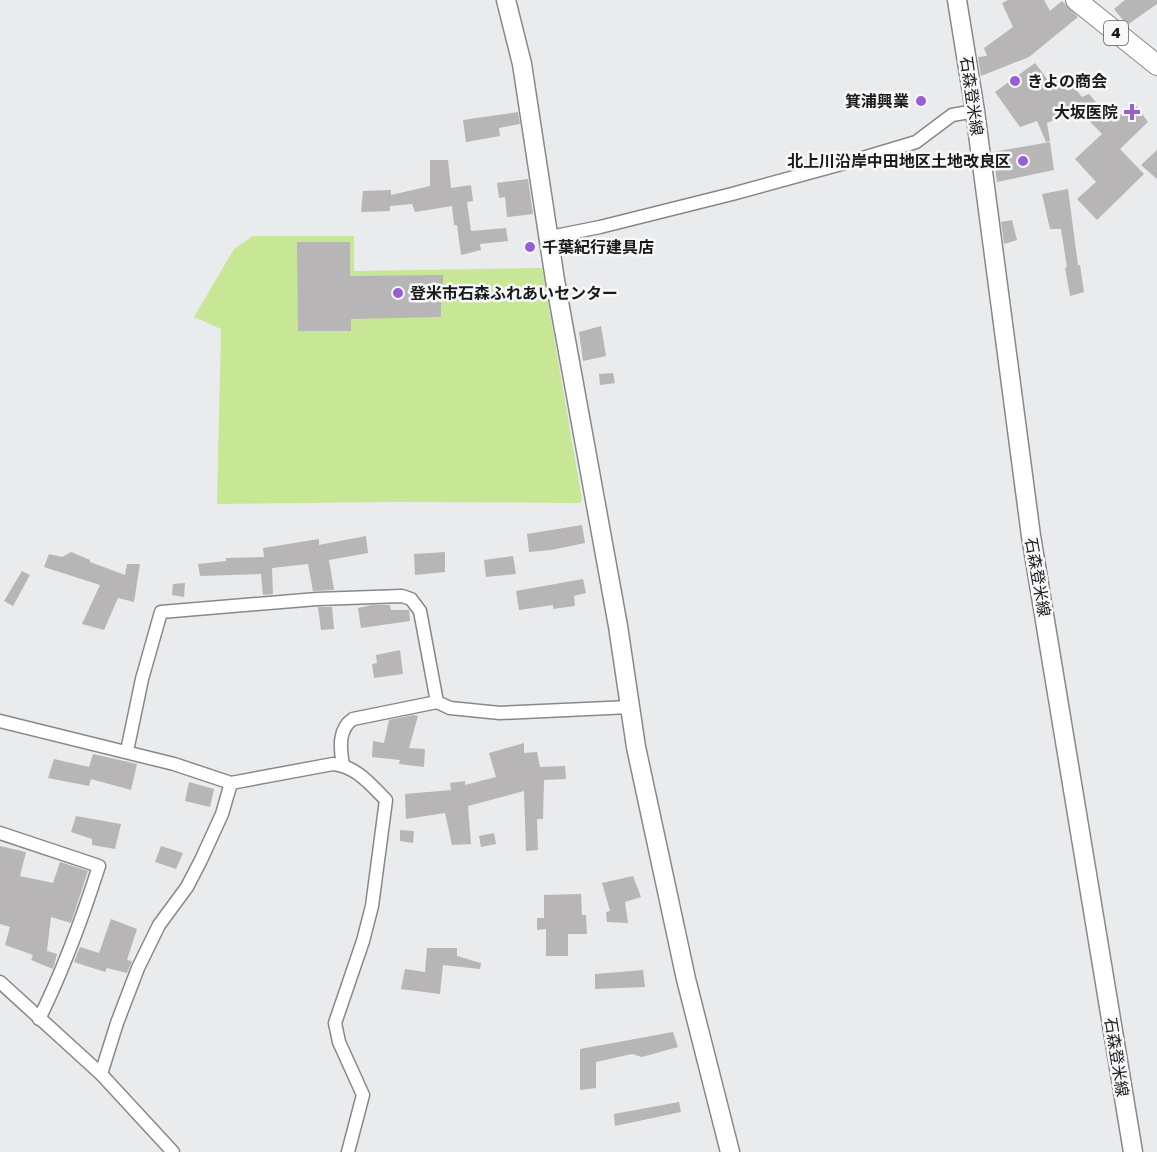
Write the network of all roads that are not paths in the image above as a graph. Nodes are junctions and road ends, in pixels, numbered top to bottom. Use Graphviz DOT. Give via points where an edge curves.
graph roads {
  1 [pos="506,0"];
  2 [pos="957,0"];
  3 [pos="1076,0"];
  4 [pos="1157,65"];
  5 [pos="975,111"];
  6 [pos="550,237"];
  7 [pos="437,702"];
  8 [pos="630,707"];
  9 [pos="0,721"];
  10 [pos="127,752"];
  11 [pos="343,765"];
  12 [pos="231,783"];
  13 [pos="0,833"];
  14 [pos="0,982"];
  15 [pos="39,1019"];
  16 [pos="101,1074"];
  17 [pos="173,1152"];
  18 [pos="348,1152"];
  19 [pos="730,1152"];
  20 [pos="1133,1152"];
  1 -- 6 [label="street" via="522,64"];
  2 -- 5 [label="street, 石森登米線"];
  3 -- 4 [label="main road, 4"];
  5 -- 6 [label="street" via="951,115 916,142 856,160"];
  5 -- 20 [label="street, 石森登米線" via="1031,536"];
  6 -- 8 [label="street"];
  7 -- 8 [label="street" via="450,708 500,713"];
  7 -- 10 [label="street" via="420,611 411,599 402,596 160,612"];
  7 -- 11 [label="street" via="353,719 345,724"];
  8 -- 19 [label="street" via="679,946"];
  9 -- 10 [label="street"];
  10 -- 12 [label="street"];
  11 -- 12 [label="street"];
  11 -- 18 [label="street" via="360,774 386,800 372,906 335,1023 339,1042 363,1095"];
  12 -- 16 [label="street" via="201,860 159,925 138,968"];
  13 -- 15 [label="street" via="99,866 76,937"];
  14 -- 15 [label="street"];
  15 -- 16 [label="street"];
  16 -- 17 [label="street"];
}
